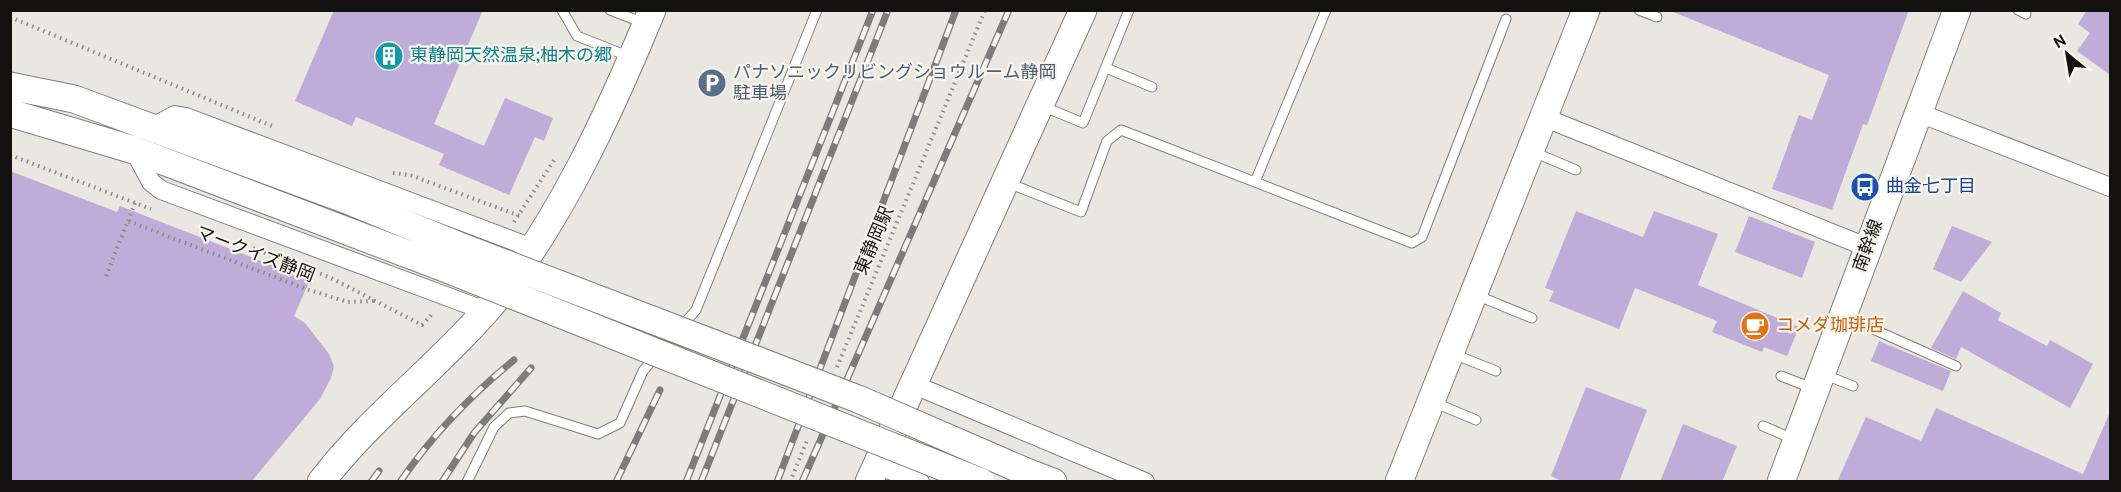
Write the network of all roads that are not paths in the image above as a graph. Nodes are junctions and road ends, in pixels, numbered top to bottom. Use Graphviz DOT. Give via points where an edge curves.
graph roads {
  1 [pos="562,10"];
  2 [pos="610,10"];
  3 [pos="817,10"];
  4 [pos="1083,10"];
  5 [pos="1130,10"];
  6 [pos="1326,10"];
  7 [pos="1586,10"];
  8 [pos="1639,10"];
  9 [pos="1957,10"];
  10 [pos="649,17"];
  11 [pos="1657,17"];
  12 [pos="1506,20"];
  13 [pos="633,58"];
  14 [pos="1106,68"];
  15 [pos="10,86"];
  16 [pos="1152,87"];
  17 [pos="1040,105"];
  18 [pos="10,112"];
  19 [pos="1919,113"];
  20 [pos="1543,117"];
  21 [pos="150,128"];
  22 [pos="134,150"];
  23 [pos="1530,151"];
  24 [pos="1576,170"];
  25 [pos="1005,182"];
  26 [pos="1255,182"];
  27 [pos="2110,186"];
  28 [pos="532,248"];
  29 [pos="1869,248"];
  30 [pos="452,257"];
  31 [pos="1473,294"];
  32 [pos="486,311"];
  33 [pos="1844,316"];
  34 [pos="1532,318"];
  35 [pos="1450,353"];
  36 [pos="1956,366"];
  37 [pos="1496,371"];
  38 [pos="1781,376"];
  39 [pos="1818,381"];
  40 [pos="912,384"];
  41 [pos="1853,386"];
  42 [pos="1431,401"];
  43 [pos="1476,420"];
  44 [pos="1762,426"];
  45 [pos="1796,440"];
  46 [pos="873,473"];
  47 [pos="321,482"];
  48 [pos="467,482"];
  49 [pos="920,482"];
  50 [pos="981,482"];
  51 [pos="1053,482"];
  52 [pos="1145,482"];
  53 [pos="1400,482"];
  54 [pos="1781,482"];
  1 -- 13 [label="lane" via="577,36"];
  2 -- 10 [label="lane"];
  3 -- 48 [label="lane" via="696,310 643,371 620,423 598,435 525,411 509,413 494,427"];
  4 -- 17 [label="street"];
  5 -- 14 [label="lane"];
  6 -- 26 [label="lane"];
  7 -- 20 [label="street"];
  8 -- 11 [label="lane"];
  9 -- 19 [label="street, 南幹線"];
  10 -- 13 [label="street"];
  12 -- 26 [label="lane" via="1422,237 1412,243"];
  13 -- 28 [label="street" via="587,154"];
  14 -- 16 [label="lane"];
  14 -- 17 [label="lane" via="1083,123"];
  15 -- 21 [label="street" via="74,99"];
  17 -- 25 [label="street"];
  18 -- 22 [label="street"];
  19 -- 27 [label="street"];
  19 -- 29 [label="street, 南幹線"];
  20 -- 23 [label="street"];
  20 -- 29 [label="street"];
  21 -- 28 [label="street" via="175,115 186,117"];
  21 -- 30 [label="street" via="347,200"];
  22 -- 30 [label="street"];
  22 -- 32 [label="street" via="151,182 161,190"];
  23 -- 24 [label="lane"];
  23 -- 31 [label="street"];
  25 -- 26 [label="lane" via="1081,212 1107,141 1120,130"];
  25 -- 40 [label="street"];
  28 -- 32 [label="street"];
  29 -- 33 [label="street, 南幹線"];
  30 -- 50 [label="street, bridge"];
  30 -- 51 [label="street, bridge" via="858,399"];
  31 -- 34 [label="lane"];
  31 -- 35 [label="street"];
  32 -- 47 [label="street" via="345,451"];
  33 -- 36 [label="lane"];
  33 -- 39 [label="street, 南幹線"];
  35 -- 37 [label="lane"];
  35 -- 42 [label="street"];
  38 -- 39 [label="lane"];
  39 -- 41 [label="lane"];
  39 -- 45 [label="street, 南幹線"];
  40 -- 46 [label="street"];
  40 -- 52 [label="street"];
  42 -- 43 [label="lane"];
  42 -- 53 [label="street"];
  44 -- 45 [label="lane"];
  45 -- 54 [label="street, 南幹線"];
  46 -- 49 [label="street"];
}
